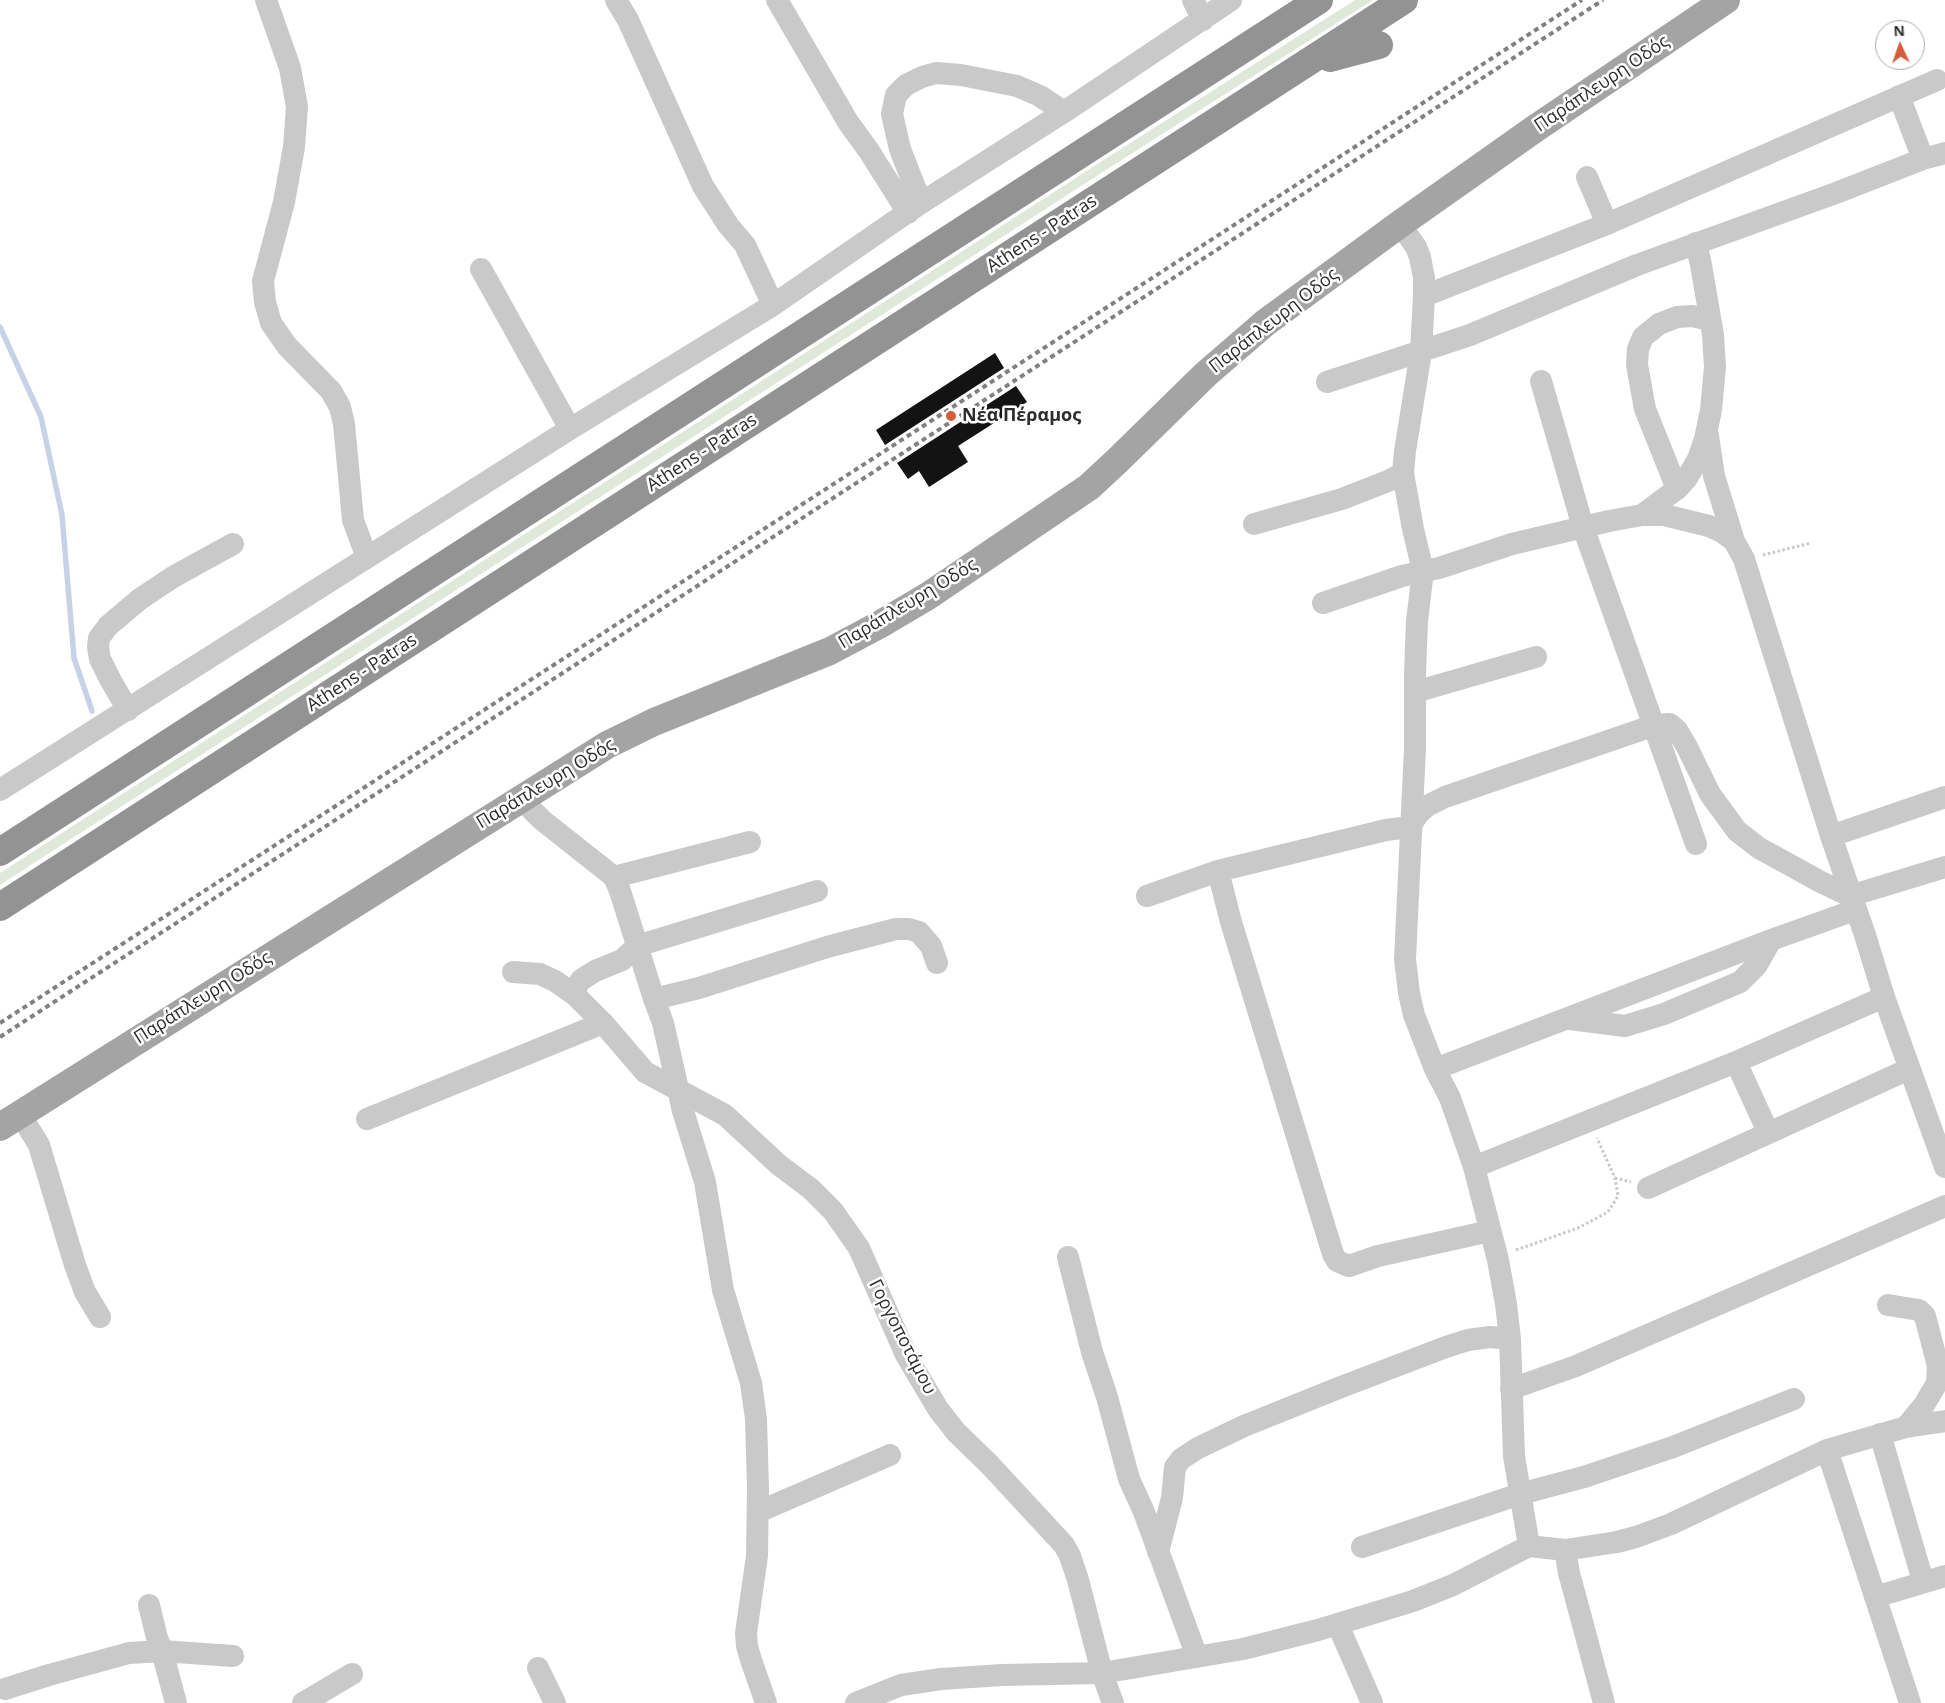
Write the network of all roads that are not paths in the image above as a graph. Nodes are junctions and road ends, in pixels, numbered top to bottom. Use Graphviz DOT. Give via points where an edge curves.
graph roads {
  1 [pos="266,0"];
  2 [pos="616,0"];
  3 [pos="777,0"];
  4 [pos="1193,0"];
  5 [pos="1231,0"];
  6 [pos="1306,0"];
  7 [pos="1319,0"];
  8 [pos="1404,0"];
  9 [pos="1726,0"];
  10 [pos="1203,20"];
  11 [pos="1287,21"];
  12 [pos="1379,45"];
  13 [pos="1304,64"];
  14 [pos="1936,80"];
  15 [pos="1899,96"];
  16 [pos="1064,112"];
  17 [pos="1945,153"];
  18 [pos="1923,159"];
  19 [pos="1587,177"];
  20 [pos="915,208"];
  21 [pos="1400,224"];
  22 [pos="1607,224"];
  23 [pos="1696,243"];
  24 [pos="481,270"];
  25 [pos="1424,296"];
  26 [pos="773,305"];
  27 [pos="1710,320"];
  28 [pos="1421,352"];
  29 [pos="1541,381"];
  30 [pos="1327,382"];
  31 [pos="1708,425"];
  32 [pos="570,429"];
  33 [pos="1403,473"];
  34 [pos="1677,489"];
  35 [pos="1642,515"];
  36 [pos="1254,524"];
  37 [pos="1583,527"];
  38 [pos="233,544"];
  39 [pos="1739,550"];
  40 [pos="367,558"];
  41 [pos="1422,571"];
  42 [pos="1323,603"];
  43 [pos="1536,657"];
  44 [pos="1415,692"];
  45 [pos="128,710"];
  46 [pos="1655,726"];
  47 [pos="0,790"];
  48 [pos="1945,797"];
  49 [pos="520,798"];
  50 [pos="1410,828"];
  51 [pos="1830,836"];
  52 [pos="750,842"];
  53 [pos="1696,844"];
  54 [pos="0,852"];
  55 [pos="1945,867"];
  56 [pos="1218,871"];
  57 [pos="614,877"];
  58 [pos="817,891"];
  59 [pos="1147,896"];
  60 [pos="1853,903"];
  61 [pos="0,907"];
  62 [pos="1772,940"];
  63 [pos="637,946"];
  64 [pos="937,963"];
  65 [pos="513,972"];
  66 [pos="575,995"];
  67 [pos="1884,996"];
  68 [pos="654,1000"];
  69 [pos="1566,1019"];
  70 [pos="603,1023"];
  71 [pos="1736,1062"];
  72 [pos="1435,1069"];
  73 [pos="1909,1069"];
  74 [pos="679,1088"];
  75 [pos="367,1119"];
  76 [pos="10,1120"];
  77 [pos="1768,1132"];
  78 [pos="1474,1167"];
  79 [pos="1945,1167"];
  80 [pos="1648,1188"];
  81 [pos="1945,1206"];
  82 [pos="1490,1231"];
  83 [pos="1068,1257"];
  84 [pos="1888,1305"];
  85 [pos="100,1317"];
  86 [pos="1510,1339"];
  87 [pos="1511,1389"];
  88 [pos="1941,1391"];
  89 [pos="1794,1399"];
  90 [pos="1945,1421"];
  91 [pos="1906,1427"];
  92 [pos="1880,1434"];
  93 [pos="1827,1450"];
  94 [pos="890,1455"];
  95 [pos="1520,1494"];
  96 [pos="758,1512"];
  97 [pos="1529,1546"];
  98 [pos="1362,1547"];
  99 [pos="1565,1550"];
  100 [pos="1158,1552"];
  101 [pos="1945,1576"];
  102 [pos="1923,1581"];
  103 [pos="1874,1597"];
  104 [pos="149,1605"];
  105 [pos="1338,1625"];
  106 [pos="162,1651"];
  107 [pos="233,1656"];
  108 [pos="1197,1657"];
  109 [pos="538,1668"];
  110 [pos="1102,1672"];
  111 [pos="352,1674"];
  112 [pos="5,1689"];
  113 [pos="176,1703"];
  114 [pos="303,1703"];
  115 [pos="555,1703"];
  116 [pos="766,1703"];
  117 [pos="856,1703"];
  118 [pos="1113,1703"];
  119 [pos="1372,1703"];
  120 [pos="1604,1703"];
  121 [pos="1910,1703"];
  1 -- 40 [label="street" via="290,68 296,108 294,147 284,202 263,281 265,302 271,323 287,346 331,391 340,407 353,520"];
  2 -- 26 [label="street" via="703,186 745,244"];
  3 -- 20 [label="street" via="848,122"];
  4 -- 10 [label="street"];
  5 -- 10 [label="street"];
  6 -- 11 [label="highway"];
  7 -- 11 [label="highway"];
  8 -- 13 [label="highway, Athens - Patras"];
  9 -- 21 [label="main road, Παράπλευρη Οδός"];
  10 -- 16 [label="street"];
  11 -- 54 [label="highway"];
  12 -- 13 [label="highway"];
  13 -- 61 [label="highway, Athens - Patras"];
  14 -- 15 [label="street"];
  15 -- 18 [label="street"];
  15 -- 22 [label="street"];
  16 -- 20 [label="street"];
  16 -- 20 [label="street" via="1017,86 961,75 936,73 906,85 896,95 892,114"];
  17 -- 18 [label="street"];
  18 -- 23 [label="street"];
  19 -- 22 [label="street"];
  20 -- 26 [label="street"];
  21 -- 25 [label="street" via="1420,257"];
  21 -- 49 [label="main road, Παράπλευρη Οδός" via="1265,323 1206,374 1088,487 928,596 830,650 654,722 607,745"];
  22 -- 25 [label="street"];
  23 -- 27 [label="street"];
  23 -- 28 [label="street"];
  24 -- 32 [label="street"];
  25 -- 28 [label="street"];
  26 -- 32 [label="street"];
  27 -- 31 [label="street" via="1715,367"];
  27 -- 34 [label="street" via="1677,317 1659,324 1644,337 1638,349 1637,365 1645,409"];
  28 -- 30 [label="street"];
  28 -- 33 [label="street"];
  29 -- 37 [label="street"];
  31 -- 34 [label="street" via="1698,459"];
  31 -- 39 [label="street" via="1714,476"];
  32 -- 40 [label="street"];
  33 -- 36 [label="street" via="1342,499"];
  33 -- 41 [label="street"];
  34 -- 35 [label="street"];
  35 -- 37 [label="street"];
  35 -- 39 [label="street" via="1664,515 1709,526 1722,532"];
  37 -- 41 [label="street"];
  37 -- 46 [label="street"];
  38 -- 45 [label="street" via="140,599 99,638 100,659"];
  39 -- 51 [label="street"];
  40 -- 45 [label="street"];
  41 -- 42 [label="street"];
  41 -- 44 [label="street"];
  43 -- 44 [label="street"];
  44 -- 50 [label="street"];
  45 -- 47 [label="street"];
  46 -- 50 [label="street" via="1445,797 1422,810"];
  46 -- 53 [label="street"];
  46 -- 60 [label="street" via="1670,724 1678,730 1710,794 1736,831"];
  48 -- 51 [label="street"];
  49 -- 57 [label="street" via="542,820"];
  49 -- 76 [label="main road, Παράπλευρη Οδός"];
  50 -- 56 [label="street" via="1386,830"];
  50 -- 72 [label="street" via="1405,959 1414,1015"];
  51 -- 60 [label="street"];
  52 -- 57 [label="street"];
  55 -- 60 [label="street"];
  56 -- 59 [label="street"];
  56 -- 82 [label="street" via="1337,1262 1349,1266 1378,1256"];
  57 -- 63 [label="street"];
  58 -- 63 [label="street"];
  60 -- 62 [label="street"];
  60 -- 67 [label="street"];
  62 -- 69 [label="street"];
  62 -- 69 [label="street" via="1757,965 1740,982 1664,1014 1625,1026"];
  63 -- 66 [label="street" via="622,960 581,980"];
  63 -- 68 [label="street"];
  64 -- 68 [label="street" via="931,946 919,932 896,929"];
  65 -- 66 [label="street, Γοργοποτάμου" via="540,974"];
  66 -- 70 [label="street, Γοργοποτάμου"];
  67 -- 71 [label="street"];
  67 -- 73 [label="street"];
  68 -- 74 [label="street"];
  69 -- 72 [label="street"];
  70 -- 74 [label="street, Γοργοποτάμου" via="645,1072"];
  70 -- 75 [label="street"];
  71 -- 77 [label="street"];
  71 -- 78 [label="street"];
  72 -- 78 [label="street" via="1450,1098"];
  73 -- 77 [label="street"];
  73 -- 79 [label="street"];
  74 -- 96 [label="street" via="704,1182 723,1290 751,1383 756,1419"];
  74 -- 110 [label="street, Γοργοποτάμου" via="725,1115 779,1165 811,1189 847,1230 859,1248 906,1354 938,1409 1064,1545 1070,1556"];
  76 -- 85 [label="street" via="38,1145 75,1265"];
  77 -- 80 [label="street"];
  78 -- 82 [label="street"];
  81 -- 87 [label="street" via="1576,1366"];
  82 -- 86 [label="street" via="1498,1260"];
  83 -- 100 [label="street" via="1120,1451"];
  84 -- 88 [label="street" via="1914,1308 1925,1316"];
  86 -- 87 [label="street"];
  86 -- 100 [label="street" via="1468,1340 1446,1347 1244,1426 1198,1448 1176,1467 1172,1498"];
  87 -- 95 [label="street" via="1514,1456"];
  88 -- 91 [label="street"];
  89 -- 95 [label="street" via="1673,1447"];
  90 -- 91 [label="street"];
  91 -- 92 [label="street"];
  92 -- 93 [label="street"];
  92 -- 102 [label="street"];
  93 -- 99 [label="street" via="1655,1531 1617,1542"];
  93 -- 103 [label="street"];
  94 -- 96 [label="street"];
  95 -- 97 [label="street"];
  95 -- 98 [label="street"];
  96 -- 116 [label="street" via="757,1556 746,1633 750,1660"];
  97 -- 99 [label="street"];
  97 -- 105 [label="street" via="1413,1602"];
  99 -- 120 [label="street"];
  100 -- 108 [label="street"];
  101 -- 102 [label="street"];
  102 -- 103 [label="street"];
  103 -- 121 [label="street"];
  104 -- 106 [label="street"];
  105 -- 108 [label="street" via="1243,1650"];
  105 -- 119 [label="street"];
  106 -- 107 [label="street"];
  106 -- 112 [label="street" via="129,1653"];
  106 -- 113 [label="street"];
  108 -- 110 [label="street"];
  109 -- 115 [label="street"];
  110 -- 117 [label="street" via="941,1679 901,1685"];
  110 -- 118 [label="street, Γοργοποτάμου"];
  111 -- 114 [label="street"];
}
